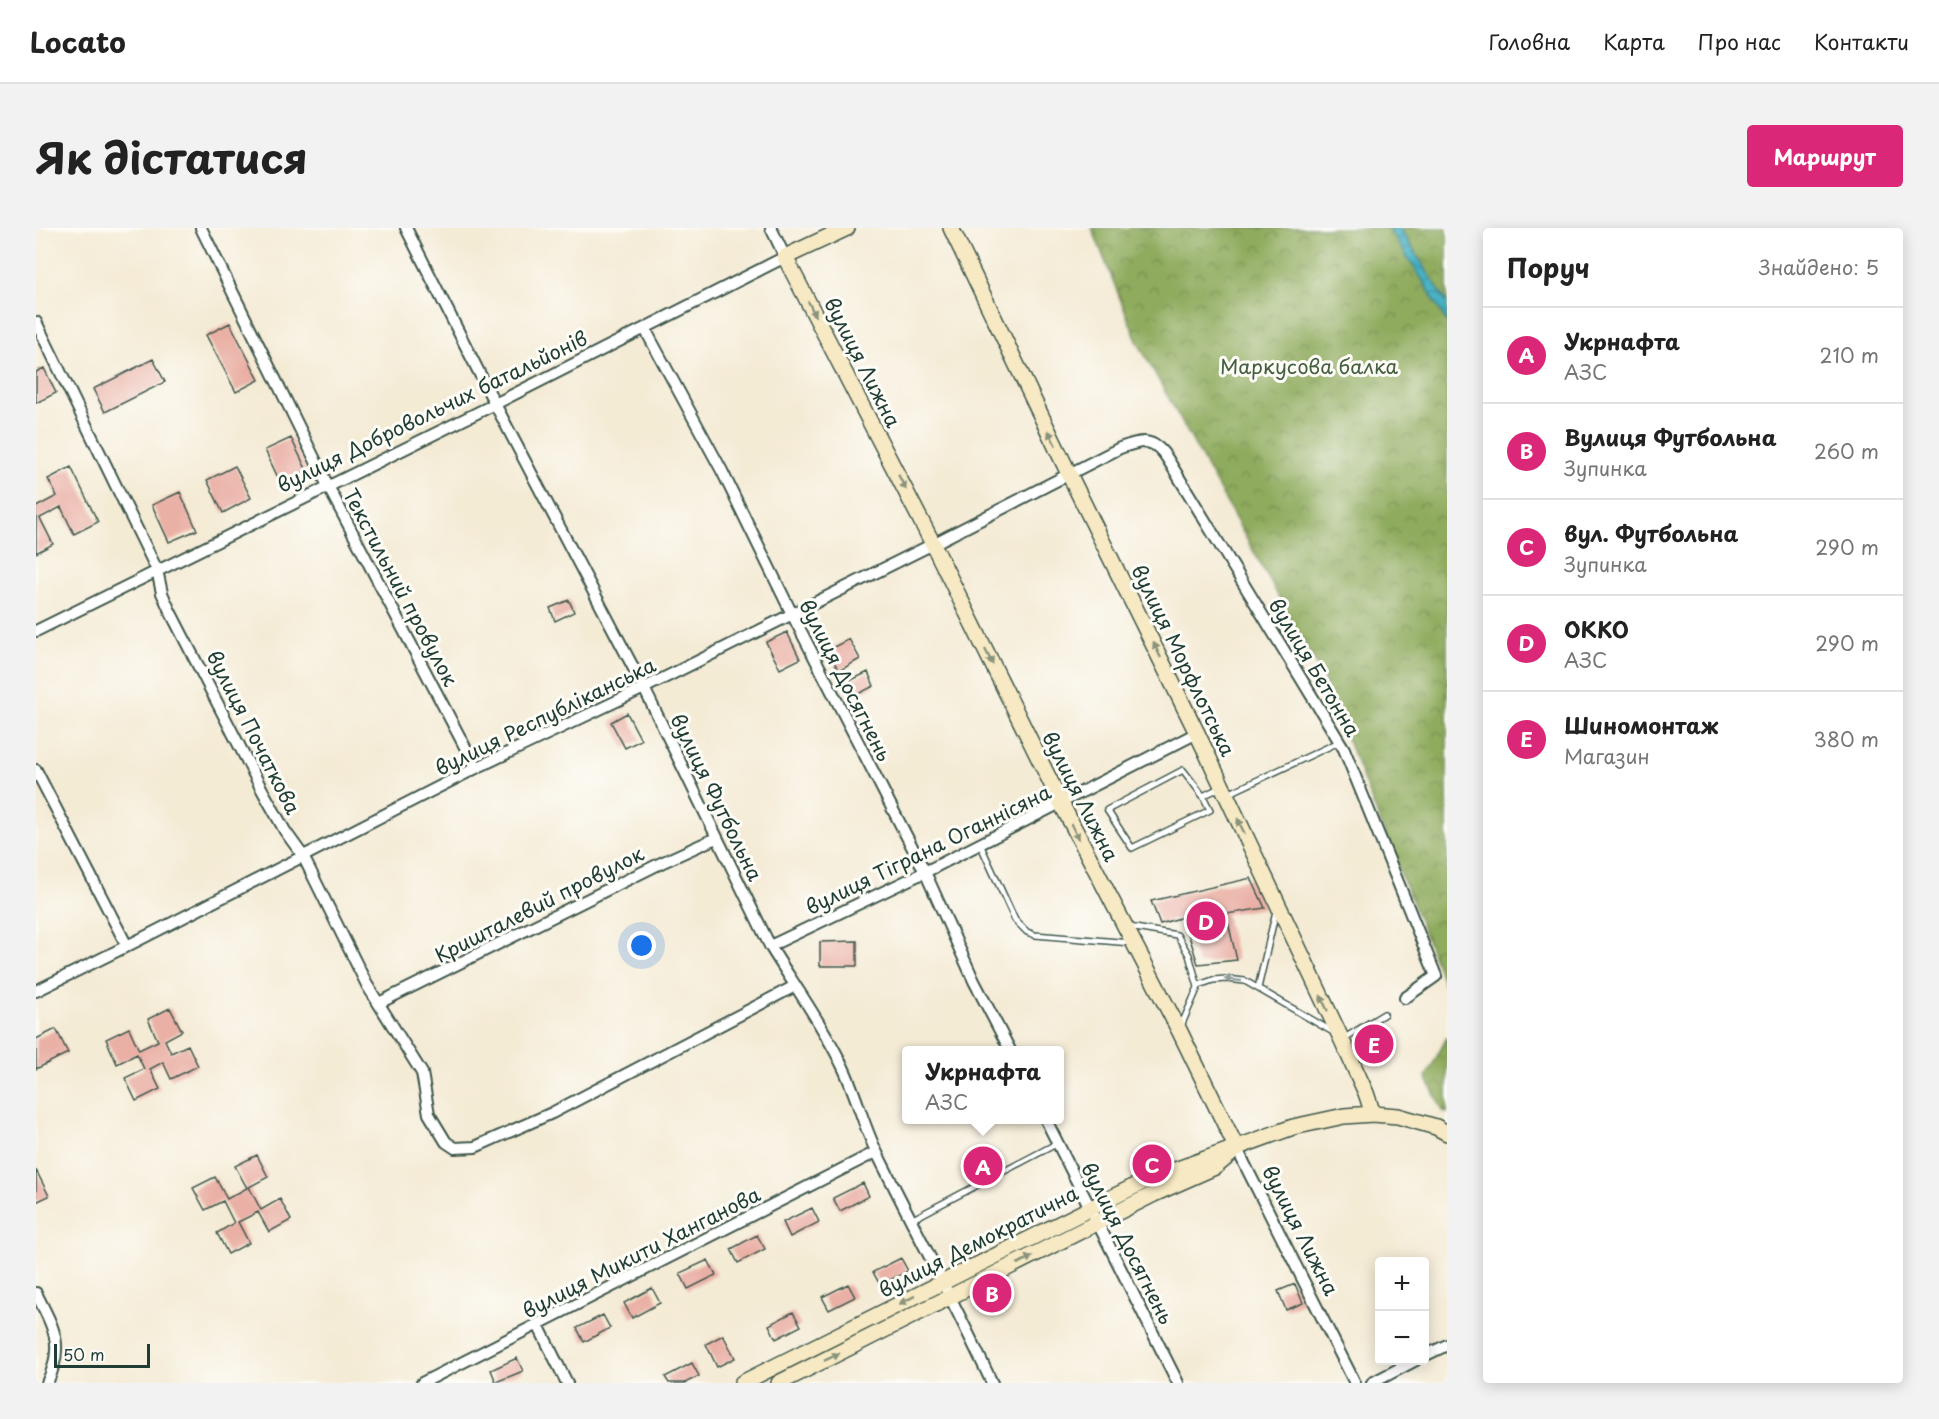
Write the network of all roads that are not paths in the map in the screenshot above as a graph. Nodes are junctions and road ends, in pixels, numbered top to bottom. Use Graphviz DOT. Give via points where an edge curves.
graph roads {
  1 [pos="201,228"];
  2 [pos="771,228"];
  3 [pos="847,228"];
  4 [pos="951,228"];
  5 [pos="410,229"];
  6 [pos="786,257"];
  7 [pos="36,322"];
  8 [pos="645,329"];
  9 [pos="495,404"];
  10 [pos="1069,474"];
  11 [pos="328,486"];
  12 [pos="933,544"];
  13 [pos="158,570"];
  14 [pos="792,614"];
  15 [pos="36,632"];
  16 [pos="644,688"];
  17 [pos="1197,733"];
  18 [pos="1339,742"];
  19 [pos="476,768"];
  20 [pos="36,770"];
  21 [pos="1224,790"];
  22 [pos="1203,796"];
  23 [pos="1060,803"];
  24 [pos="716,838"];
  25 [pos="980,844"];
  26 [pos="303,856"];
  27 [pos="925,873"];
  28 [pos="1278,904"];
  29 [pos="1124,926"];
  30 [pos="1134,944"];
  31 [pos="128,946"];
  32 [pos="770,946"];
  33 [pos="795,986"];
  34 [pos="1198,987"];
  35 [pos="1258,988"];
  36 [pos="36,991"];
  37 [pos="1405,998"];
  38 [pos="379,1003"];
  39 [pos="1383,1014"];
  40 [pos="1179,1030"];
  41 [pos="1341,1038"];
  42 [pos="1008,1046"];
  43 [pos="1373,1114"];
  44 [pos="1048,1124"];
  45 [pos="1447,1133"];
  46 [pos="1058,1143"];
  47 [pos="1237,1149"];
  48 [pos="876,1152"];
  49 [pos="1091,1208"];
  50 [pos="911,1220"];
  51 [pos="1098,1222"];
  52 [pos="943,1282"];
  53 [pos="36,1293"];
  54 [pos="952,1298"];
  55 [pos="538,1325"];
  56 [pos="1447,1345"];
  57 [pos="1429,1354"];
  58 [pos="1406,1365"];
  59 [pos="47,1383"];
  60 [pos="422,1383"];
  61 [pos="567,1383"];
  62 [pos="742,1383"];
  63 [pos="779,1383"];
  64 [pos="992,1383"];
  65 [pos="1178,1383"];
  66 [pos="1355,1383"];
  67 [pos="1372,1383"];
  1 -- 11 [label="street, Текстильний провулок"];
  2 -- 6 [label="street, вулиця Лижна"];
  3 -- 6 [label="street, вулиця Добровольчих батальйонів"];
  10 -- 4 [label="street, вулиця Морфлотська, one-way"];
  5 -- 9 [label="street, вулиця Футбольна"];
  6 -- 8 [label="street, вулиця Добровольчих батальйонів"];
  6 -- 12 [label="street, вулиця Лижна, one-way"];
  7 -- 13 [label="street, вулиця Початкова"];
  8 -- 9 [label="street, вулиця Добровольчих батальйонів"];
  8 -- 14 [label="street, вулиця Досягнень" via="722,471"];
  9 -- 11 [label="street, вулиця Добровольчих батальйонів"];
  9 -- 16 [label="street, вулиця Футбольна"];
  10 -- 12 [label="street, вулиця Республіканська"];
  17 -- 10 [label="street, вулиця Морфлотська, one-way"];
  10 -- 18 [label="street, вулиця Бетонна" via="1134,443 1144,441 1160,447"];
  11 -- 13 [label="street, вулиця Добровольчих батальйонів"];
  11 -- 19 [label="street, Текстильний провулок"];
  12 -- 14 [label="street, вулиця Республіканська"];
  12 -- 23 [label="street, вулиця Лижна, one-way"];
  13 -- 15 [label="street, вулиця Добровольчих батальйонів"];
  13 -- 26 [label="street, вулиця Початкова" via="170,611 260,786"];
  14 -- 16 [label="street, вулиця Республіканська"];
  14 -- 27 [label="street, вулиця Досягнень"];
  16 -- 19 [label="street, вулиця Республіканська"];
  16 -- 24 [label="street, вулиця Футбольна"];
  17 -- 21 [label="street, вулиця Морфлотська"];
  17 -- 23 [label="street, вулиця Тіграна Оганнісяна"];
  18 -- 21 [label="lane"];
  18 -- 37 [label="street, вулиця Бетонна" via="1436,976"];
  19 -- 26 [label="street, вулиця Республіканська"];
  20 -- 31 [label="street"];
  21 -- 22 [label="lane"];
  28 -- 21 [label="street, вулиця Морфлотська, one-way"];
  22 -- 22 [label="lane" via="1210,810 1132,848 1107,810 1183,770"];
  23 -- 25 [label="street, вулиця Тіграна Оганнісяна"];
  23 -- 29 [label="street, вулиця Лижна, one-way"];
  24 -- 32 [label="street, вулиця Футбольна"];
  24 -- 38 [label="street, Кришталевий провулок"];
  25 -- 27 [label="street, вулиця Тіграна Оганнісяна"];
  25 -- 30 [label="lane" via="1016,920 1027,932"];
  26 -- 31 [label="street, вулиця Республіканська"];
  26 -- 38 [label="street, вулиця Початкова"];
  27 -- 32 [label="street, вулиця Тіграна Оганнісяна"];
  27 -- 42 [label="street, вулиця Досягнень"];
  28 -- 35 [label="lane"];
  41 -- 28 [label="street, вулиця Морфлотська, one-way"];
  29 -- 30 [label="street, вулиця Лижна"];
  29 -- 34 [label="lane" via="1177,935 1190,955"];
  30 -- 40 [label="street, вулиця Лижна"];
  31 -- 36 [label="street, вулиця Республіканська"];
  32 -- 33 [label="street, вулиця Футбольна"];
  33 -- 38 [label="street, вулиця Початкова" via="552,1113 475,1147 455,1148 429,1114 422,1073"];
  33 -- 48 [label="street, вулиця Футбольна" via="842,1064"];
  35 -- 34 [label="lane, one-way" via="1226,978"];
  34 -- 40 [label="lane"];
  35 -- 41 [label="lane"];
  39 -- 41 [label="lane"];
  40 -- 47 [label="street, вулиця Лижна"];
  41 -- 43 [label="street, вулиця Морфлотська"];
  43 -- 45 [label="street, вулиця Демократична" via="1398,1116"];
  43 -- 47 [label="street, вулиця Демократична" via="1303,1125"];
  44 -- 46 [label="street, вулиця Досягнень"];
  46 -- 49 [label="street, вулиця Досягнень"];
  46 -- 50 [label="lane"];
  47 -- 49 [label="street, вулиця Демократична" via="1145,1181"];
  47 -- 51 [label="street, вулиця Демократична" via="1215,1167"];
  47 -- 66 [label="street, вулиця Лижна"];
  48 -- 50 [label="street, вулиця Футбольна"];
  48 -- 55 [label="street, вулиця Микити Ханганова"];
  49 -- 51 [label="street, вулиця Досягнень"];
  49 -- 52 [label="street, вулиця Демократична"];
  50 -- 52 [label="street, вулиця Футбольна"];
  54 -- 51 [label="street, вулиця Демократична, one-way"];
  51 -- 65 [label="street, вулиця Досягнень"];
  52 -- 54 [label="street, вулиця Футбольна"];
  52 -- 62 [label="street, вулиця Демократична, one-way"];
  53 -- 59 [label="street" via="57,1339 57,1358"];
  63 -- 54 [label="street, вулиця Демократична, one-way"];
  54 -- 64 [label="street, вулиця Футбольна"];
  55 -- 60 [label="street, вулиця Микити Ханганова"];
  55 -- 61 [label="street"];
  56 -- 57 [label="street"];
  58 -- 67 [label="street"];
}
